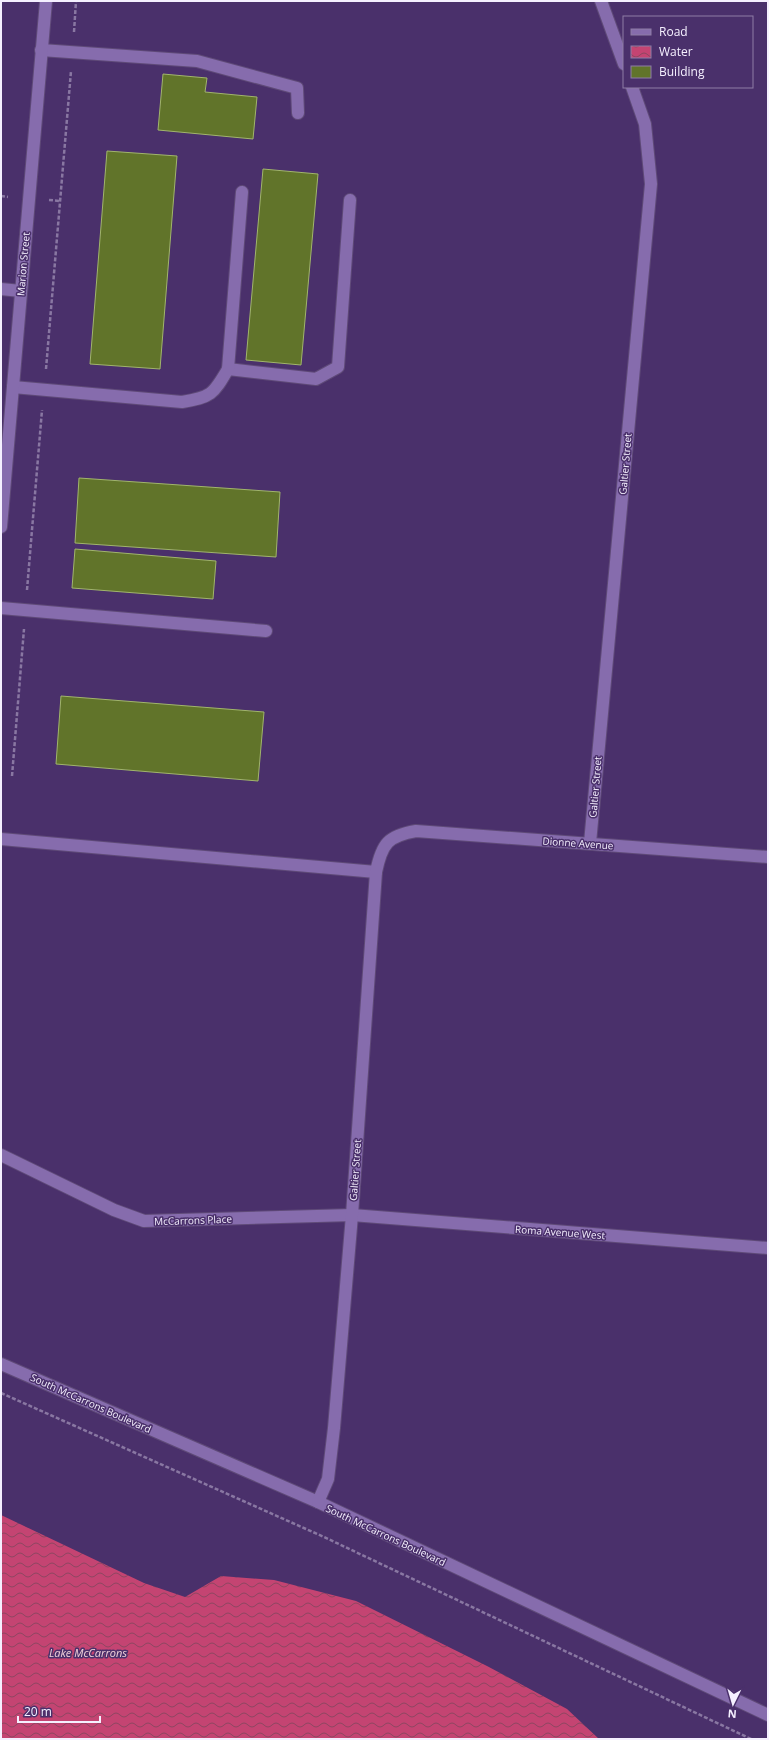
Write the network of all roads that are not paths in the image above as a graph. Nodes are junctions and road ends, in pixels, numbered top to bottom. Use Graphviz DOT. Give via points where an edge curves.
graph roads {
  1 [pos="46,1"];
  2 [pos="601,1"];
  3 [pos="41,50"];
  4 [pos="623,61"];
  5 [pos="632,88"];
  6 [pos="298,113"];
  7 [pos="242,192"];
  8 [pos="350,200"];
  9 [pos="1,289"];
  10 [pos="21,291"];
  11 [pos="228,369"];
  12 [pos="13,387"];
  13 [pos="2,500"];
  14 [pos="1,527"];
  15 [pos="1,608"];
  16 [pos="266,631"];
  17 [pos="390,838"];
  18 [pos="1,839"];
  19 [pos="590,843"];
  20 [pos="768,857"];
  21 [pos="376,872"];
  22 [pos="1,1155"];
  23 [pos="352,1215"];
  24 [pos="768,1248"];
  25 [pos="1,1364"];
  26 [pos="318,1502"];
  27 [pos="768,1714"];
  1 -- 3 [label="street, Marion Street"];
  2 -- 4 [label="street"];
  3 -- 6 [label="street" via="197,61 298,88"];
  3 -- 10 [label="street, Marion Street"];
  5 -- 19 [label="street, Galtier Street" via="645,124 652,184"];
  7 -- 11 [label="street"];
  8 -- 11 [label="street" via="338,367 316,379"];
  9 -- 10 [label="street"];
  10 -- 12 [label="street, Marion Street"];
  11 -- 12 [label="street" via="219,385 206,397 182,402"];
  12 -- 13 [label="street, Marion Street"];
  13 -- 14 [label="street, Marion Street"];
  15 -- 16 [label="street"];
  17 -- 19 [label="street, Dionne Avenue" via="416,830"];
  17 -- 21 [label="street, Galtier Street" via="380,853"];
  18 -- 21 [label="street"];
  19 -- 20 [label="street, Dionne Avenue"];
  21 -- 23 [label="street, Galtier Street"];
  22 -- 23 [label="street, McCarrons Place" via="114,1210 144,1221"];
  23 -- 24 [label="street, Roma Avenue West"];
  23 -- 26 [label="street, Galtier Street" via="328,1479"];
  25 -- 26 [label="street, South McCarrons Boulevard"];
  26 -- 27 [label="street, South McCarrons Boulevard"];
}
